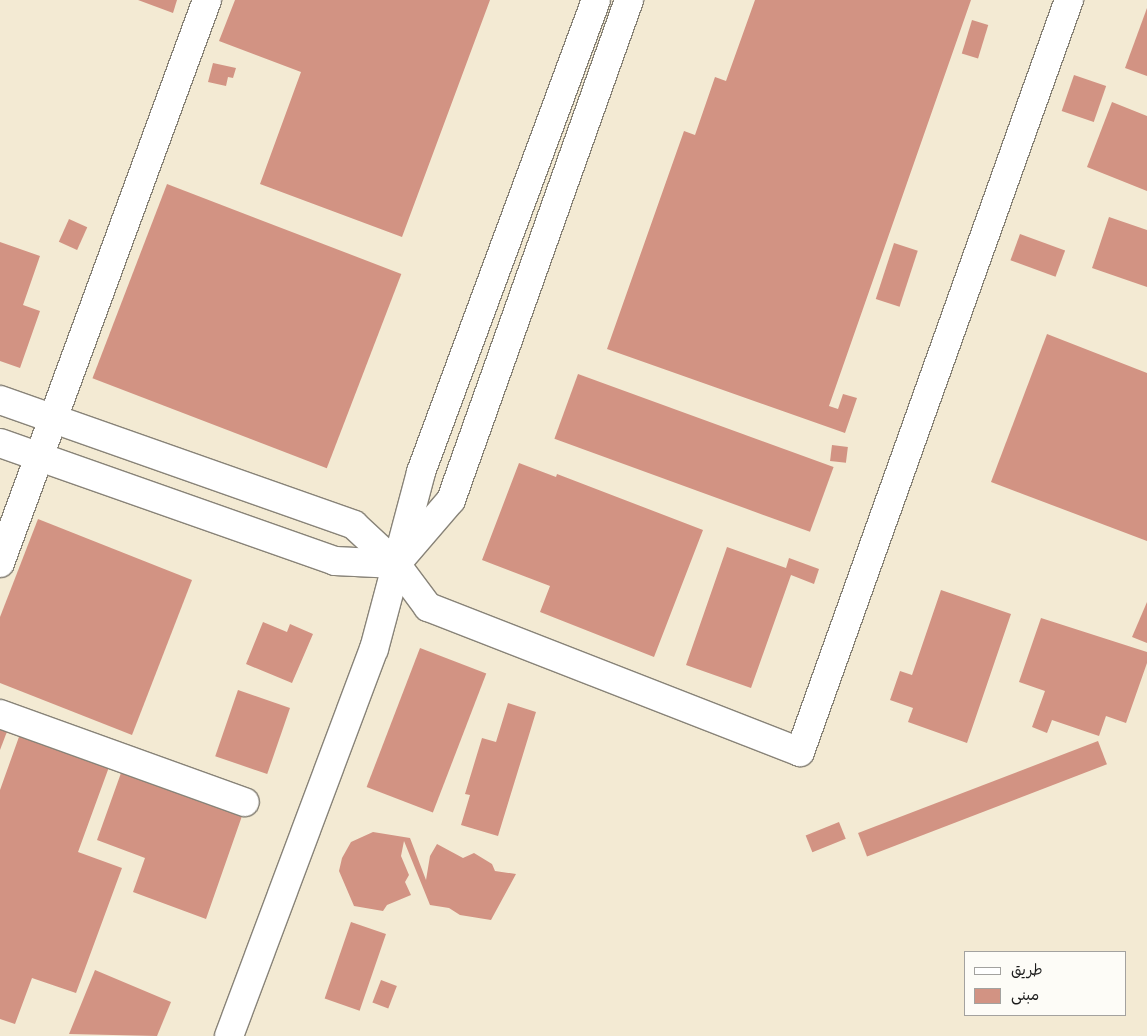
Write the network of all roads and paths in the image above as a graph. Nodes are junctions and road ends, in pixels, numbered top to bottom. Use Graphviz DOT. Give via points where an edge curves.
graph roads {
  1 [pos="207,0"];
  2 [pos="596,0"];
  3 [pos="629,0"];
  4 [pos="1069,0"];
  5 [pos="0,400"];
  6 [pos="53,419"];
  7 [pos="0,443"];
  8 [pos="39,458"];
  9 [pos="0,563"];
  10 [pos="396,564"];
  11 [pos="0,714"];
  12 [pos="245,802"];
  13 [pos="229,1036"];
  1 -- 6 [label="street"];
  2 -- 10 [label="street" via="421,472"];
  3 -- 10 [label="street" via="451,500"];
  4 -- 10 [label="street" via="800,752 428,607"];
  5 -- 6 [label="street"];
  6 -- 8 [label="street"];
  6 -- 10 [label="street" via="354,525"];
  7 -- 8 [label="street"];
  8 -- 9 [label="street"];
  8 -- 10 [label="street" via="335,561"];
  10 -- 13 [label="street" via="374,649"];
  11 -- 12 [label="street"];
}
